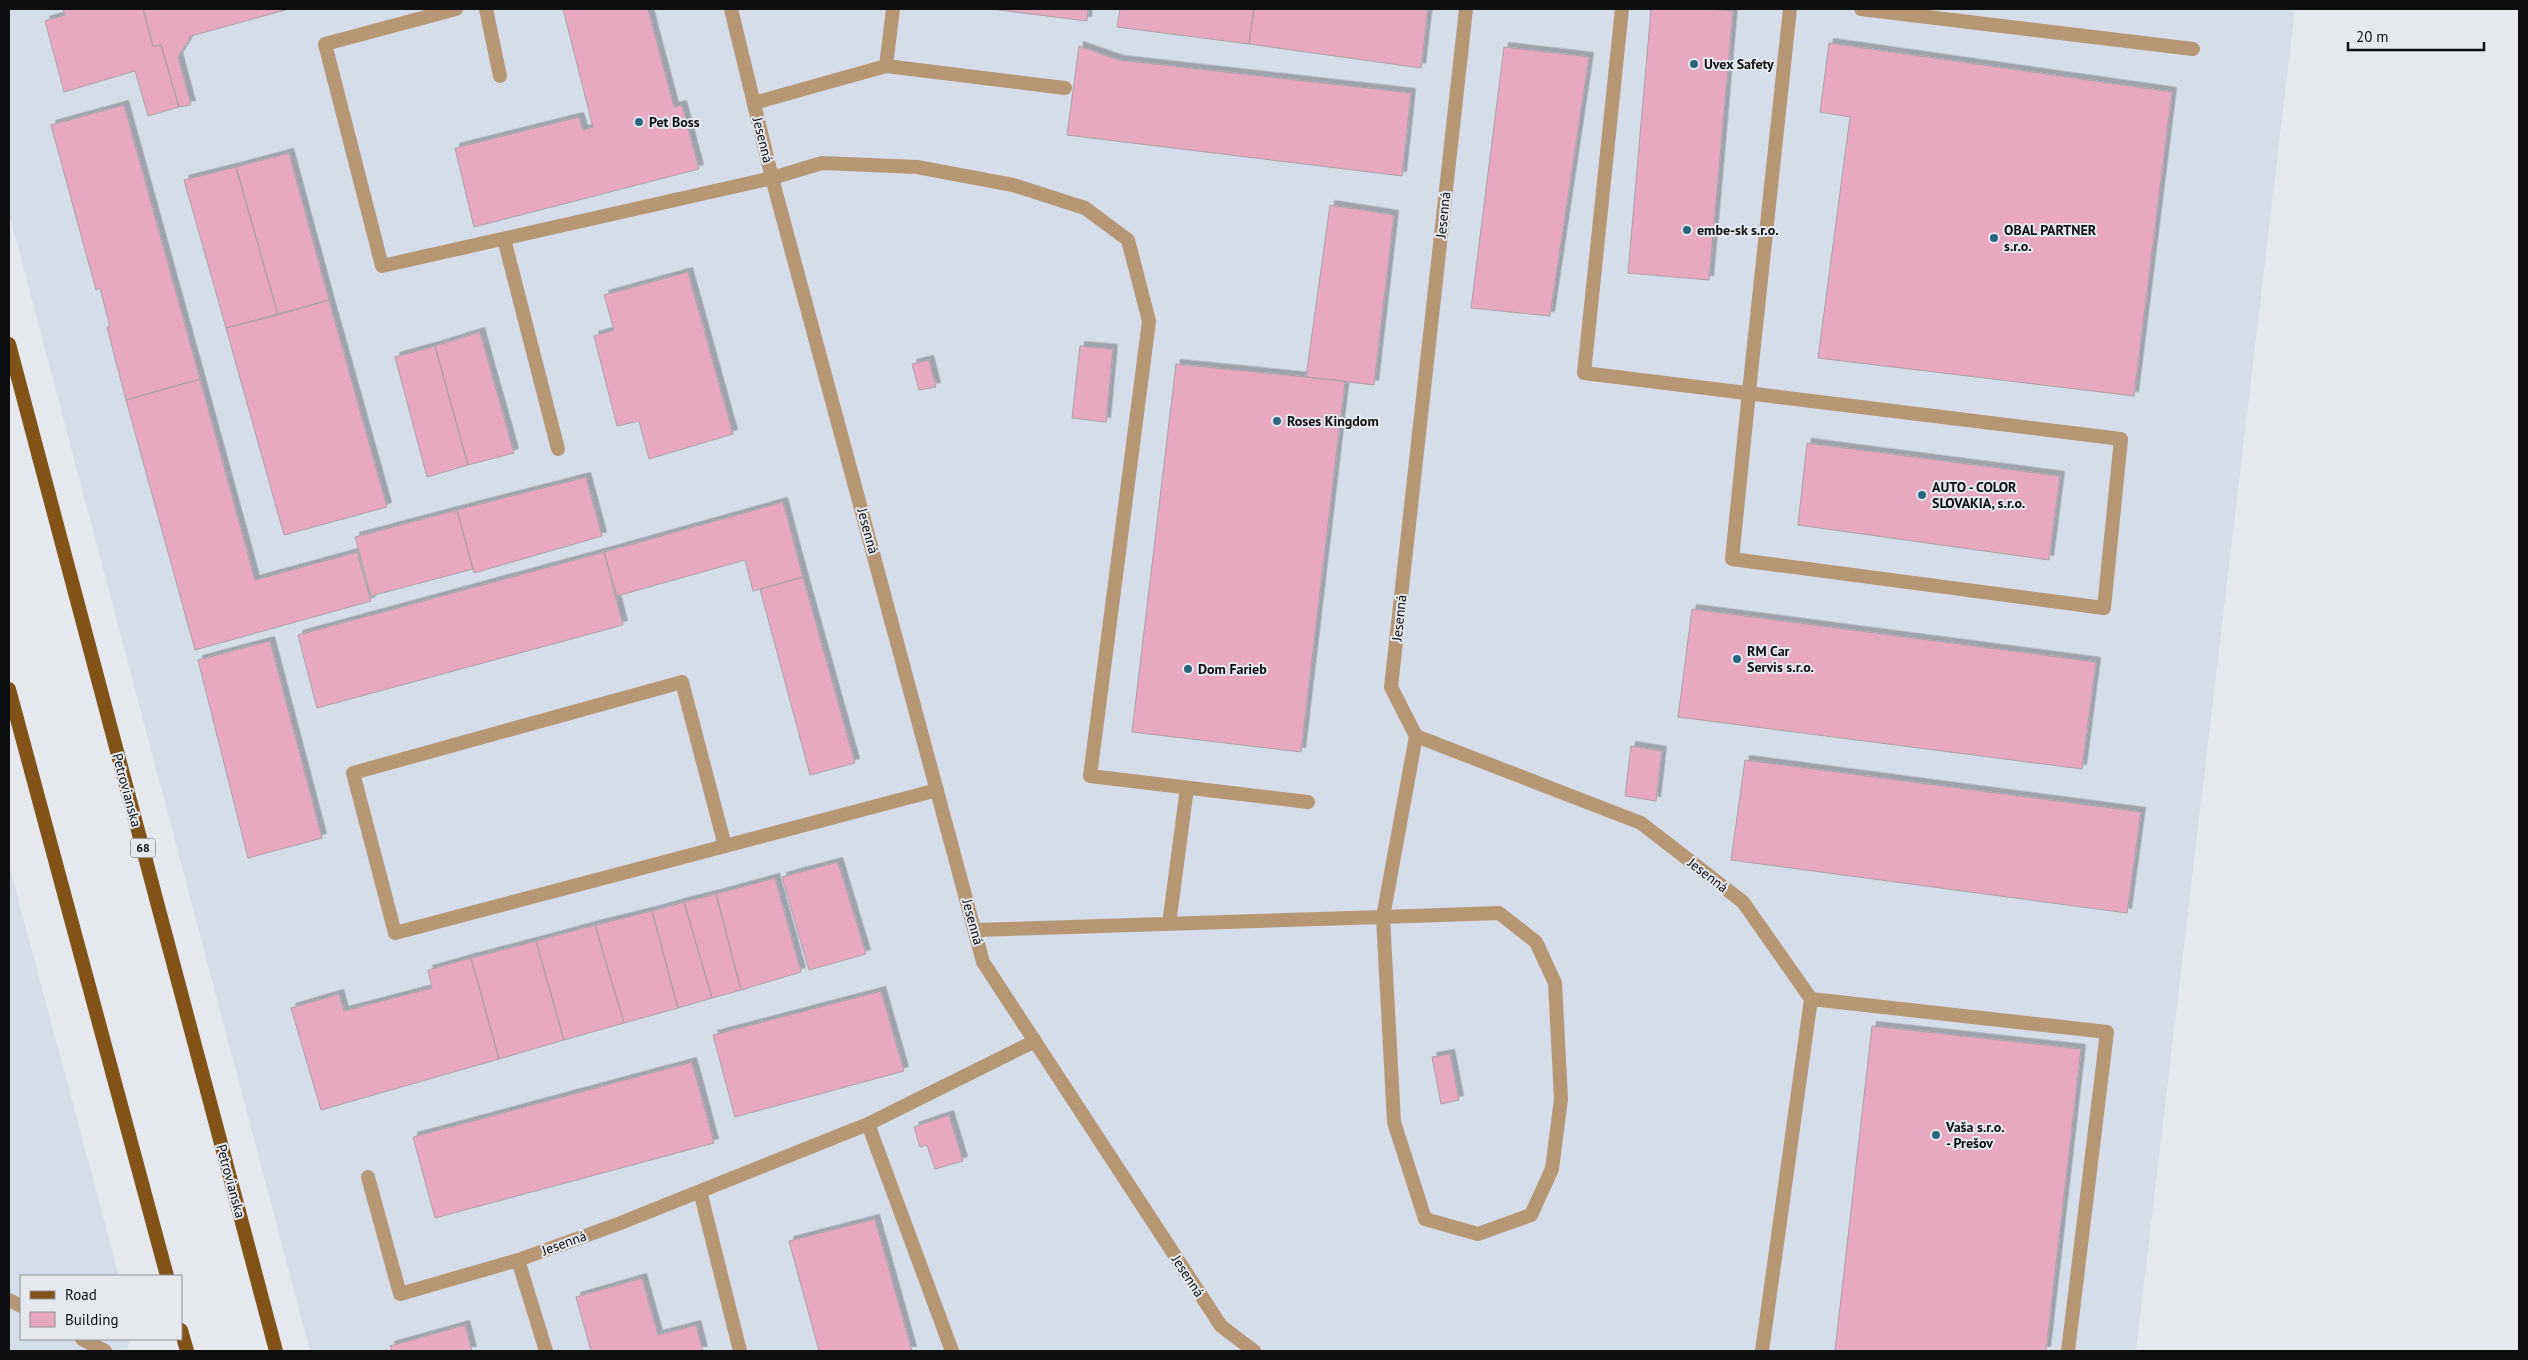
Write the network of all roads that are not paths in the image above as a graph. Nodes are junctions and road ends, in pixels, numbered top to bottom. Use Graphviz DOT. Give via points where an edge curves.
graph roads {
  1 [pos="456,9"];
  2 [pos="486,9"];
  3 [pos="731,9"];
  4 [pos="893,9"];
  5 [pos="1466,9"];
  6 [pos="1622,9"];
  7 [pos="1790,9"];
  8 [pos="1861,9"];
  9 [pos="2193,49"];
  10 [pos="886,66"];
  11 [pos="500,76"];
  12 [pos="1066,88"];
  13 [pos="754,103"];
  14 [pos="772,178"];
  15 [pos="504,239"];
  16 [pos="9,344"];
  17 [pos="1749,392"];
  18 [pos="558,449"];
  19 [pos="9,690"];
  20 [pos="1416,736"];
  21 [pos="1187,788"];
  22 [pos="937,790"];
  23 [pos="1308,802"];
  24 [pos="725,846"];
  25 [pos="1383,917"];
  26 [pos="1169,924"];
  27 [pos="975,930"];
  28 [pos="1811,999"];
  29 [pos="1035,1041"];
  30 [pos="868,1124"];
  31 [pos="368,1177"];
  32 [pos="700,1191"];
  33 [pos="518,1260"];
  34 [pos="167,1275"];
  35 [pos="182,1334"];
  36 [pos="87,1344"];
  37 [pos="106,1351"];
  38 [pos="187,1351"];
  39 [pos="276,1351"];
  40 [pos="546,1351"];
  41 [pos="740,1351"];
  42 [pos="952,1351"];
  43 [pos="1254,1351"];
  44 [pos="1762,1351"];
  45 [pos="2068,1351"];
  1 -- 15 [label="street" via="325,44 382,266"];
  2 -- 11 [label="street"];
  3 -- 13 [label="street, Jesenná"];
  4 -- 10 [label="street"];
  5 -- 20 [label="street, Jesenná" via="1391,687"];
  6 -- 17 [label="street" via="1584,373"];
  7 -- 17 [label="street"];
  8 -- 9 [label="street"];
  10 -- 12 [label="street"];
  10 -- 13 [label="street"];
  13 -- 14 [label="street, Jesenná"];
  14 -- 15 [label="street"];
  14 -- 21 [label="street" via="822,163 917,167 1013,185 1085,208 1128,240 1149,321 1090,776"];
  14 -- 22 [label="street, Jesenná"];
  15 -- 18 [label="street"];
  16 -- 39 [label="main road, Petrovianska / 68"];
  17 -- 17 [label="street" via="1732,559 2104,608 2121,439"];
  19 -- 34 [label="main road"];
  20 -- 25 [label="street"];
  20 -- 28 [label="street, Jesenná" via="1642,823 1743,902"];
  21 -- 23 [label="street"];
  21 -- 26 [label="street"];
  22 -- 24 [label="street"];
  22 -- 27 [label="street, Jesenná"];
  24 -- 24 [label="street" via="395,933 353,773 682,682"];
  25 -- 25 [label="street" via="1394,1122 1425,1219 1478,1234 1531,1215 1552,1169 1561,1098 1555,983 1536,942 1499,913"];
  25 -- 26 [label="street"];
  26 -- 27 [label="street"];
  27 -- 29 [label="street, Jesenná" via="983,962"];
  28 -- 44 [label="street"];
  28 -- 45 [label="street" via="2107,1032"];
  29 -- 30 [label="street, Jesenná"];
  29 -- 43 [label="street, Jesenná" via="1221,1326"];
  30 -- 32 [label="street, Jesenná"];
  30 -- 42 [label="street"];
  31 -- 33 [label="street, Jesenná" via="400,1294"];
  32 -- 33 [label="street, Jesenná"];
  32 -- 41 [label="street"];
  33 -- 40 [label="street"];
  35 -- 38 [label="main road"];
  36 -- 37 [label="street"];
}
